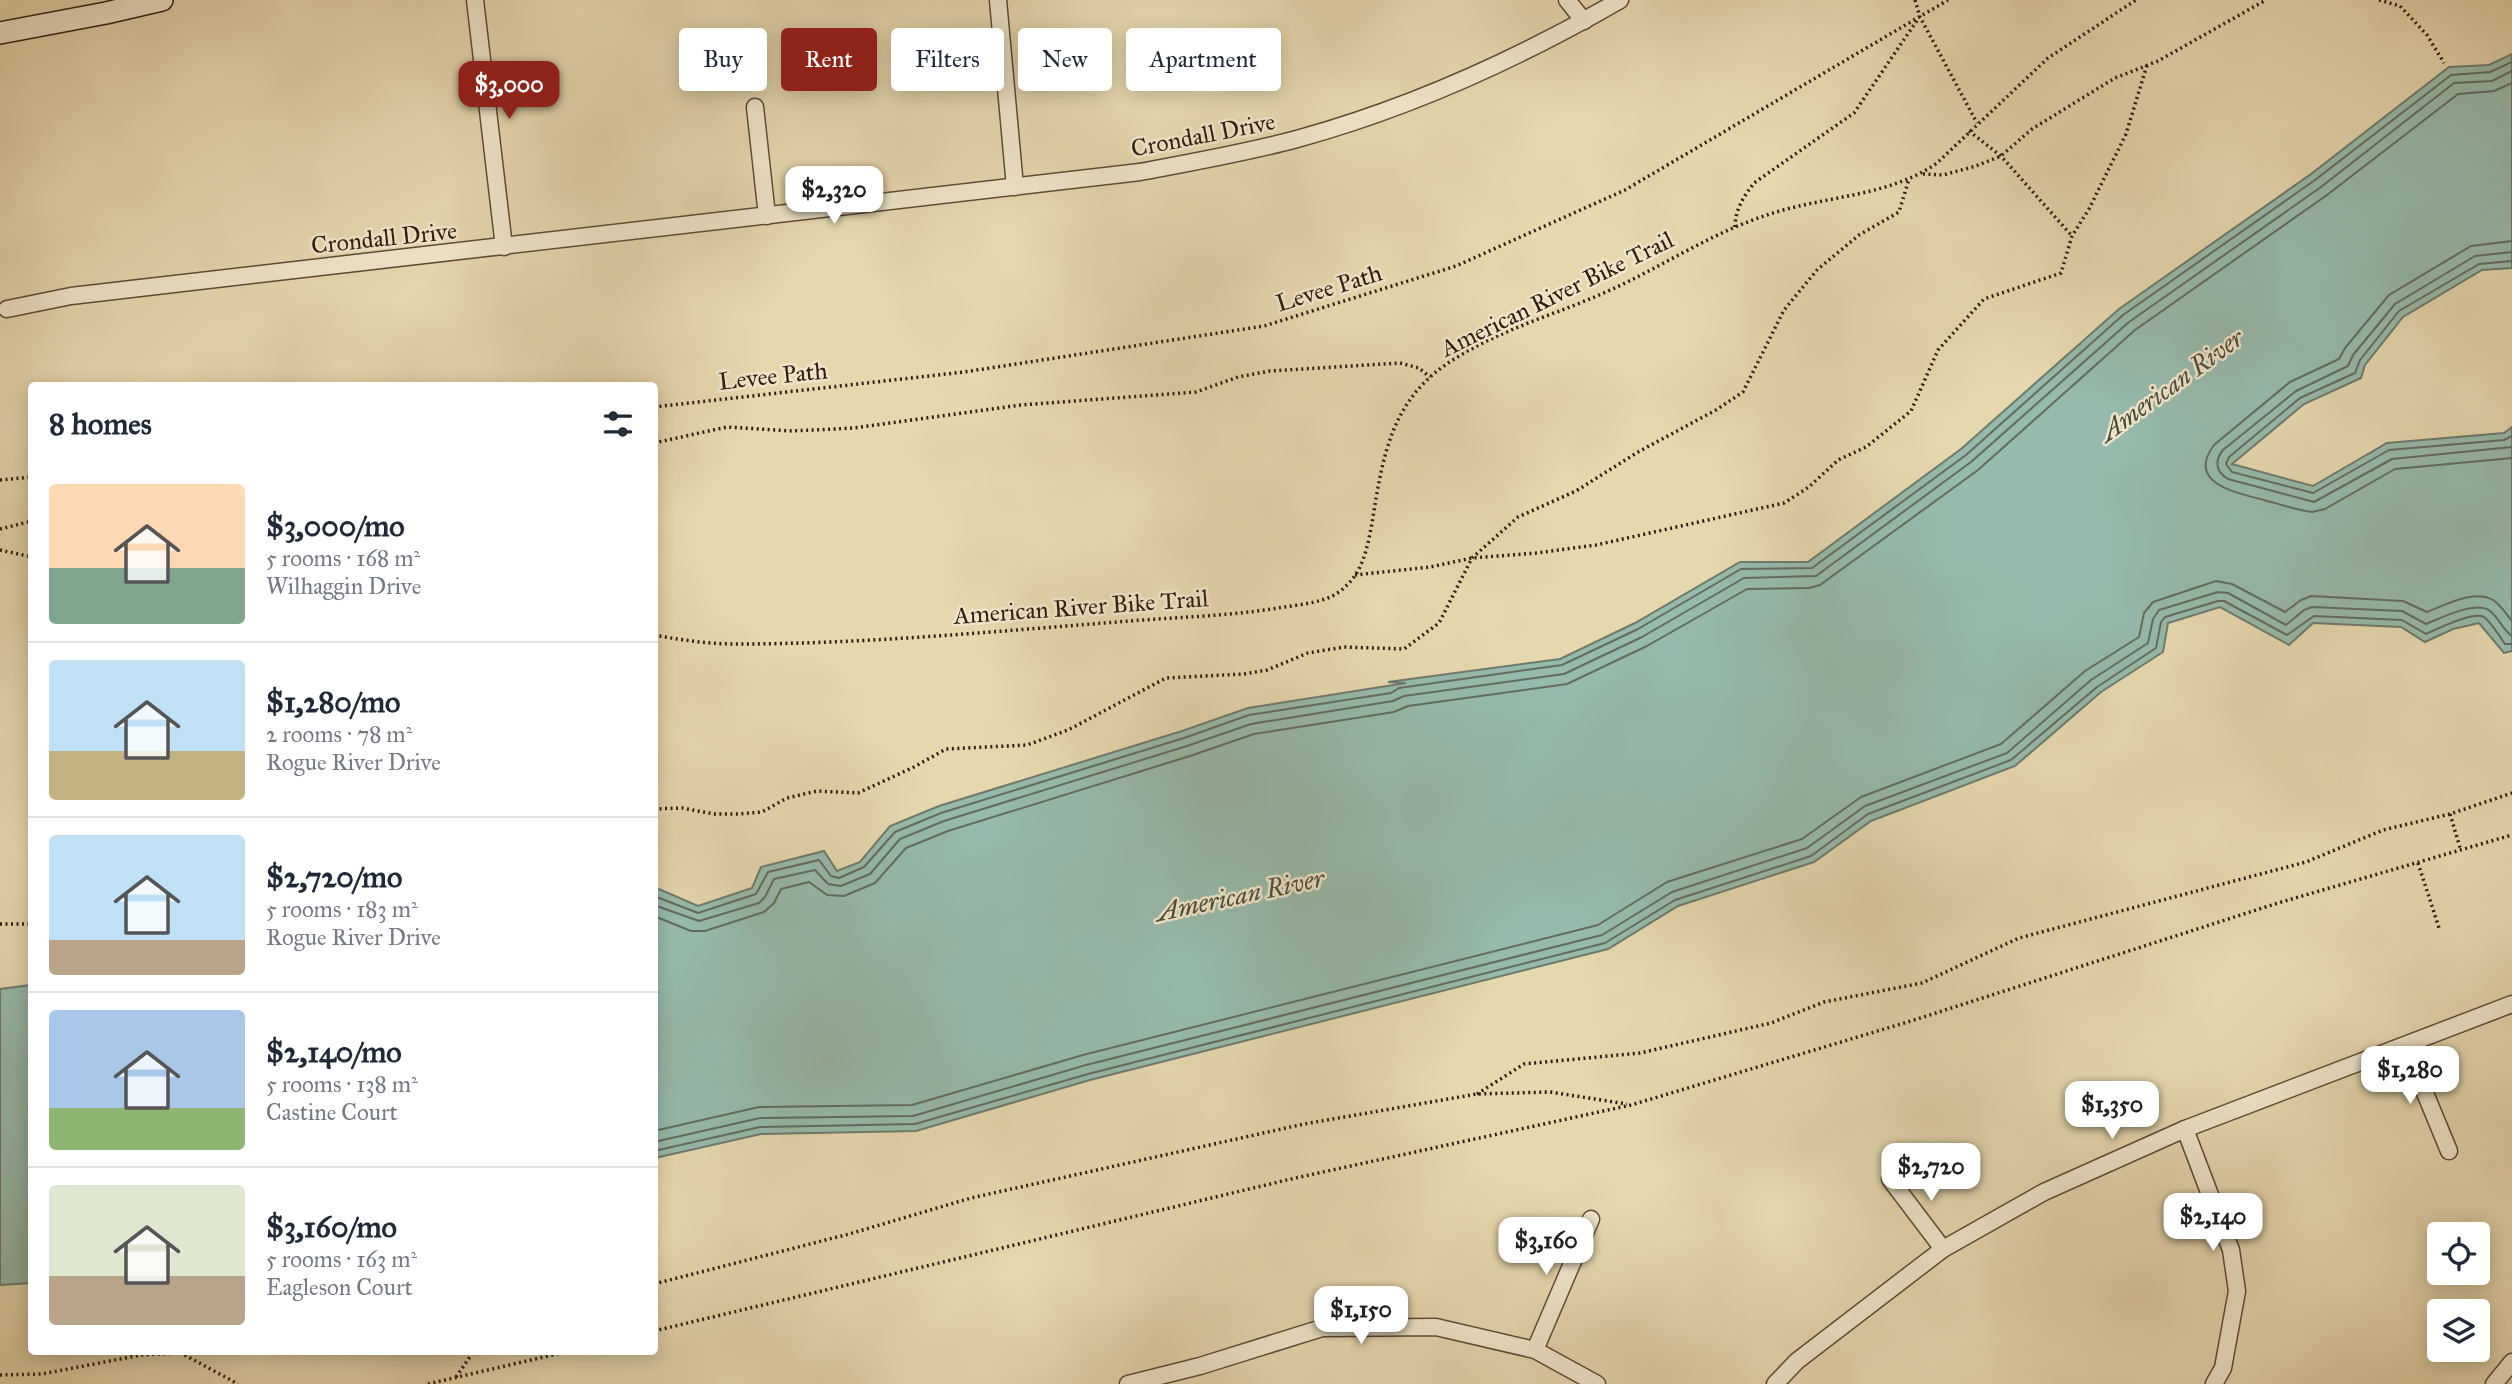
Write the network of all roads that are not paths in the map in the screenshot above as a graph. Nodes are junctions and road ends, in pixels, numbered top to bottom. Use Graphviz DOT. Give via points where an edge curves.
graph roads {
  1 [pos="162,0"];
  2 [pos="475,0"];
  3 [pos="998,0"];
  4 [pos="1567,0"];
  5 [pos="1620,0"];
  6 [pos="1584,21"];
  7 [pos="0,33"];
  8 [pos="755,107"];
  9 [pos="1015,187"];
  10 [pos="767,216"];
  11 [pos="504,247"];
  12 [pos="7,309"];
  13 [pos="2512,1004"];
  14 [pos="2406,1046"];
  15 [pos="2185,1129"];
  16 [pos="2449,1152"];
  17 [pos="1891,1179"];
  18 [pos="1591,1219"];
  19 [pos="1943,1249"];
  20 [pos="1535,1350"];
  21 [pos="2512,1362"];
  22 [pos="1128,1384"];
  23 [pos="1597,1384"];
  24 [pos="1776,1384"];
  25 [pos="2214,1384"];
  26 [pos="2494,1384"];
  1 -- 7 [label="street"];
  2 -- 11 [label="street"];
  3 -- 9 [label="street"];
  4 -- 6 [label="street"];
  5 -- 6 [label="street, Crondall Drive"];
  6 -- 9 [label="street, Crondall Drive" via="1451,86 1298,138 1140,172"];
  8 -- 10 [label="street"];
  9 -- 10 [label="street, Crondall Drive"];
  10 -- 11 [label="street, Crondall Drive"];
  11 -- 12 [label="street, Crondall Drive" via="71,296"];
  13 -- 14 [label="street"];
  14 -- 15 [label="street"];
  14 -- 16 [label="street"];
  15 -- 19 [label="street" via="2044,1192"];
  15 -- 25 [label="street" via="2231,1250 2237,1291 2223,1368"];
  17 -- 19 [label="street"];
  18 -- 20 [label="street"];
  19 -- 24 [label="street" via="1797,1361"];
  20 -- 22 [label="street" via="1436,1327 1322,1328"];
  20 -- 23 [label="street"];
  21 -- 26 [label="street"];
}
